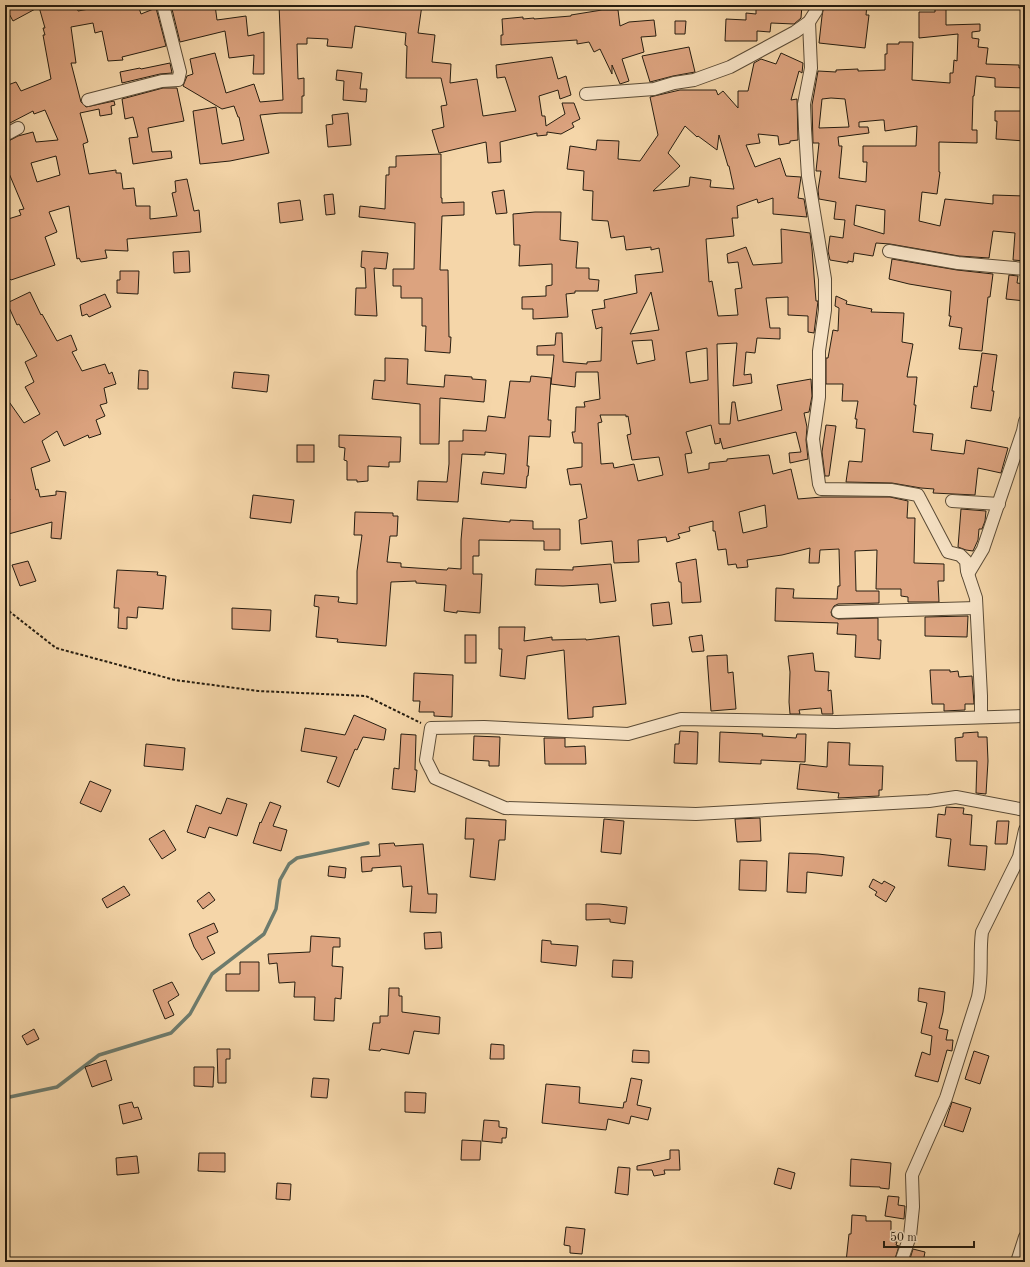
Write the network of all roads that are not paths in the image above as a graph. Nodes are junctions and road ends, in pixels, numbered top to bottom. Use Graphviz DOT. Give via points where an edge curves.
graph roads {
  1 [pos="162,5"];
  2 [pos="817,5"];
  3 [pos="809,22"];
  4 [pos="586,94"];
  5 [pos="88,100"];
  6 [pos="18,128"];
  7 [pos="5,136"];
  8 [pos="889,251"];
  9 [pos="1025,269"];
  10 [pos="1025,421"];
  11 [pos="952,501"];
  12 [pos="999,504"];
  13 [pos="968,574"];
  14 [pos="976,608"];
  15 [pos="838,612"];
  16 [pos="1025,716"];
  17 [pos="981,718"];
  18 [pos="1025,810"];
  19 [pos="1025,830"];
  20 [pos="1022,857"];
  21 [pos="1025,1237"];
  22 [pos="901,1262"];
  23 [pos="1017,1262"];
  1 -- 5 [label="street" via="180,72 178,80 162,81"];
  2 -- 3 [label="street"];
  3 -- 4 [label="street" via="796,32 730,67 694,80 654,90"];
  3 -- 13 [label="street" via="811,68 804,104 808,176 825,279 825,310 819,352 819,397 813,439 819,484 821,489 891,490 918,496 948,552 960,555 966,561"];
  6 -- 7 [label="street"];
  8 -- 9 [label="street" via="958,263"];
  10 -- 12 [label="street"];
  11 -- 12 [label="street"];
  12 -- 13 [label="street" via="983,549"];
  13 -- 14 [label="street" via="976,598"];
  14 -- 15 [label="street"];
  14 -- 17 [label="street"];
  16 -- 17 [label="street"];
  17 -- 18 [label="street" via="836,722 681,719 628,734 484,727 432,728 426,760 435,778 505,808 696,814 929,801 956,797"];
  19 -- 20 [label="street"];
  20 -- 22 [label="street" via="982,932 981,985 946,1098 912,1175 913,1207 910,1236"];
  21 -- 23 [label="street"];
}
